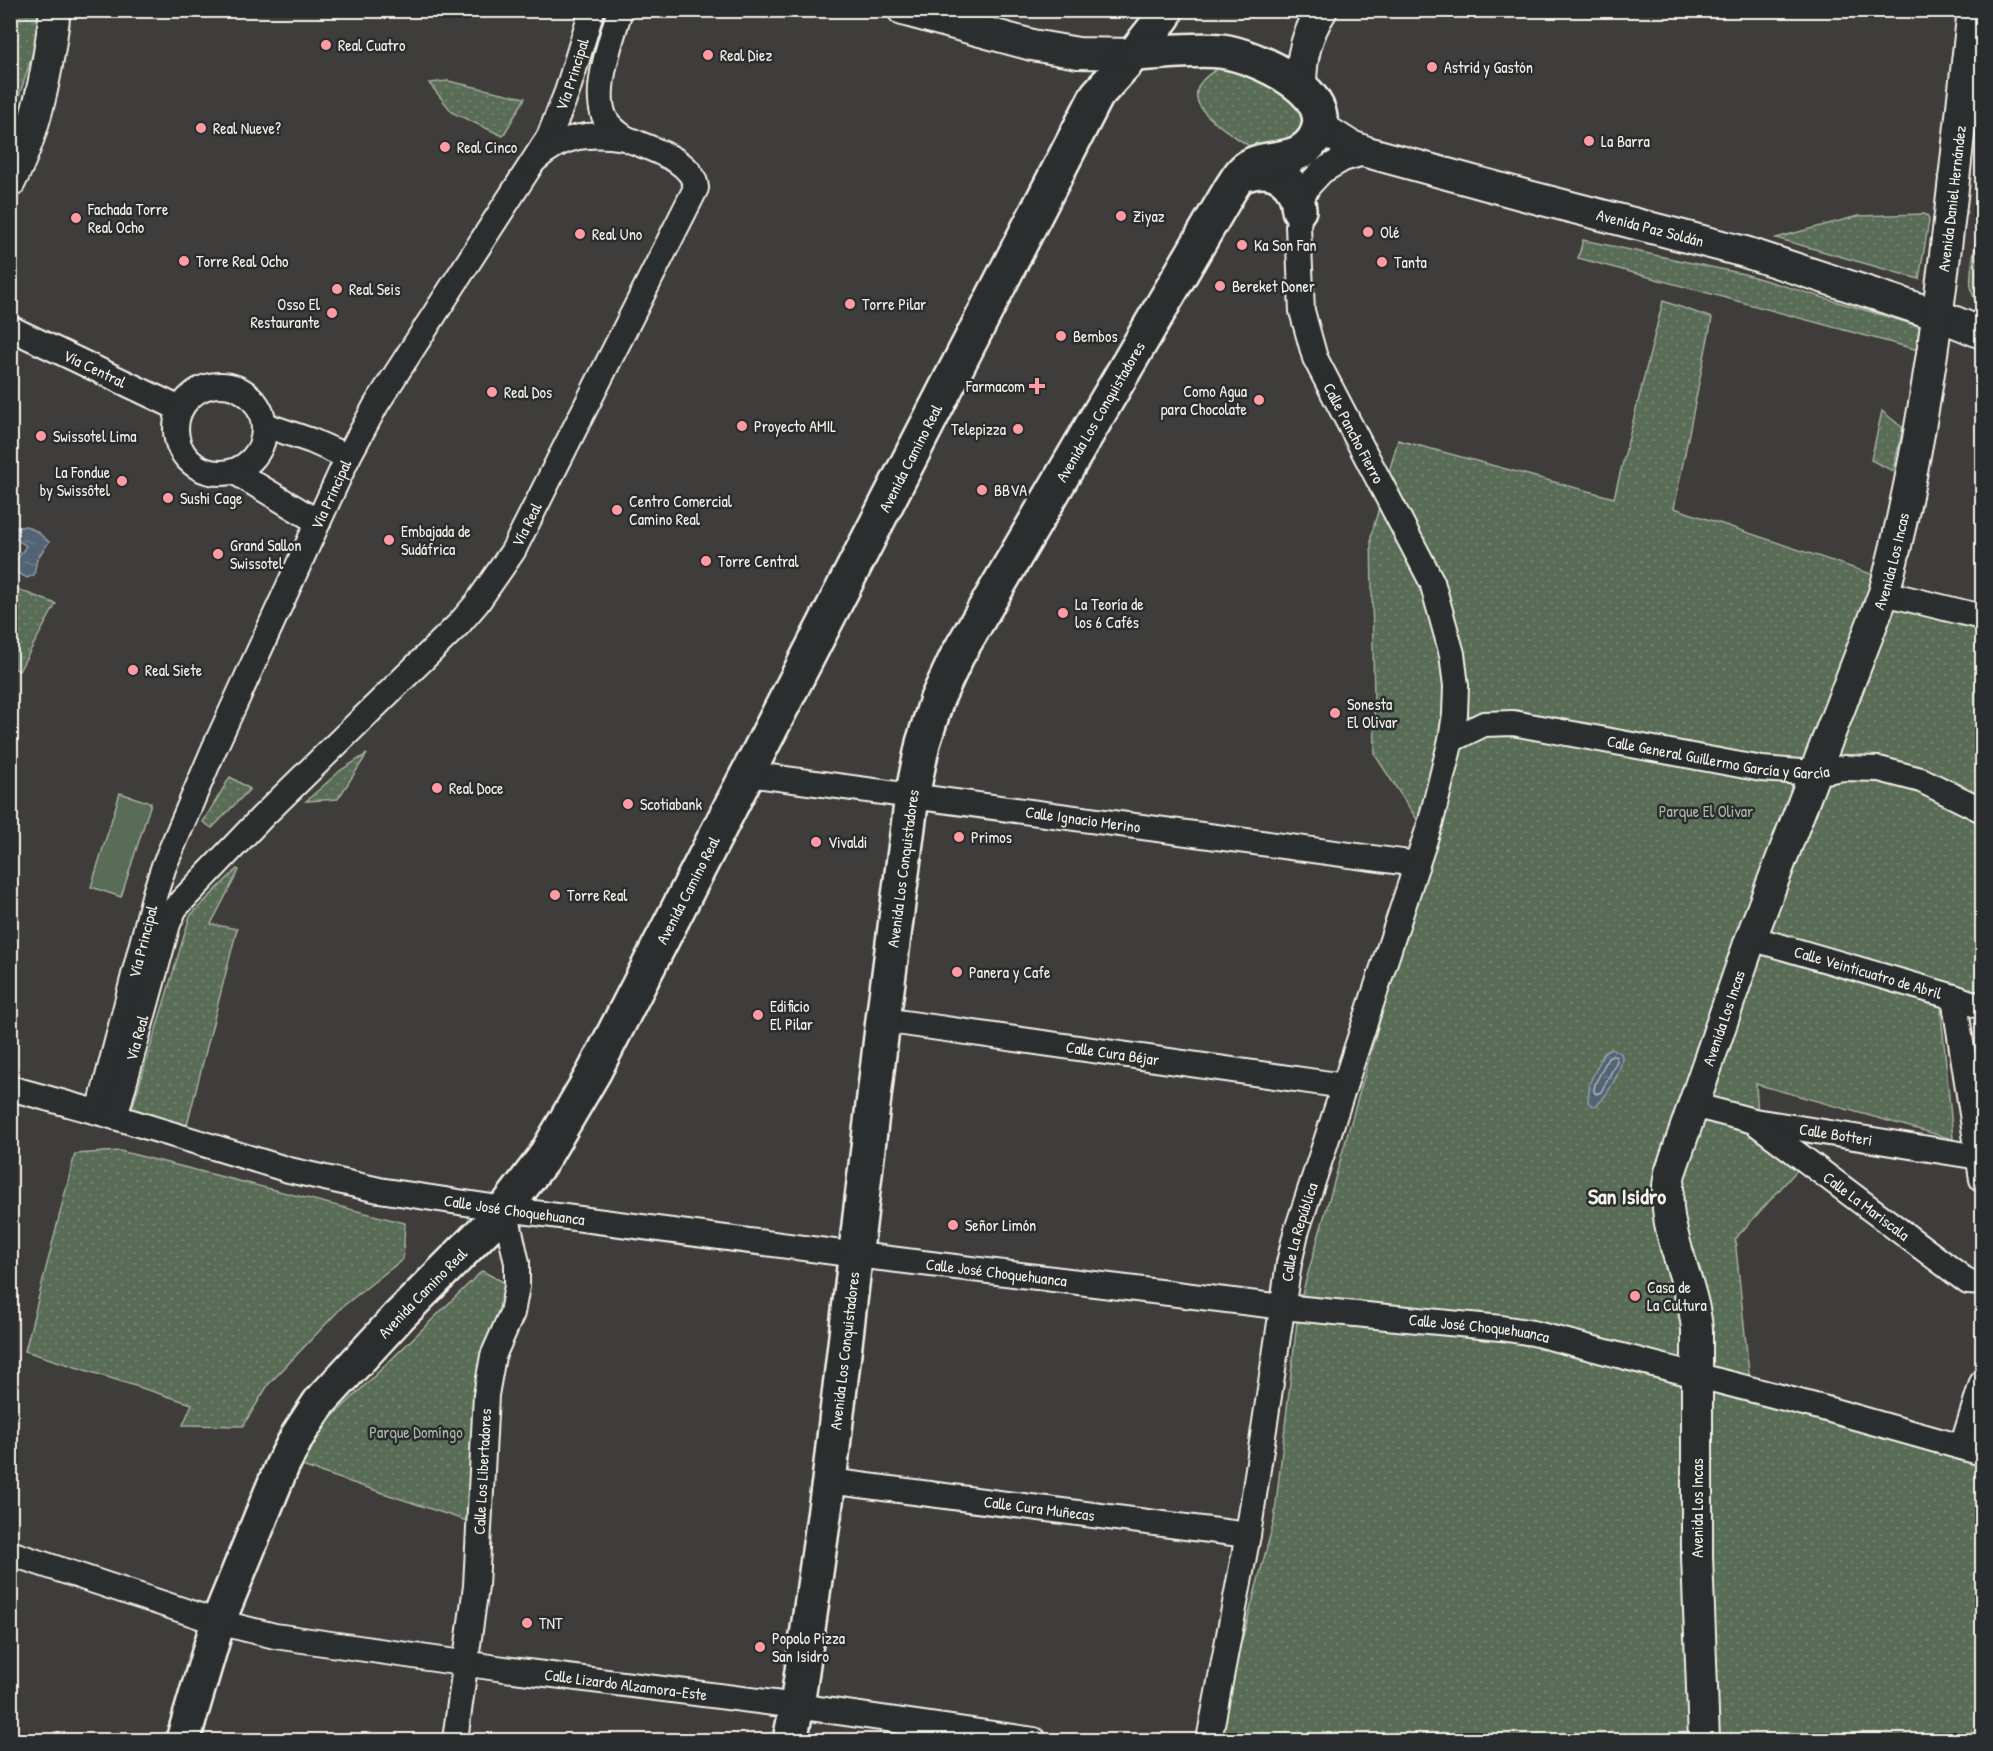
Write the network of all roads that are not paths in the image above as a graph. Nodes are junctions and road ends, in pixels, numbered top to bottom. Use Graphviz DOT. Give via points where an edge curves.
graph roads {
  1 [pos="55,10"];
  2 [pos="592,10"];
  3 [pos="620,10"];
  4 [pos="903,10"];
  5 [pos="1166,10"];
  6 [pos="1322,10"];
  7 [pos="1973,10"];
  8 [pos="1134,54"];
  9 [pos="1301,86"];
  10 [pos="1318,126"];
  11 [pos="625,138"];
  12 [pos="1367,152"];
  13 [pos="536,160"];
  14 [pos="1239,176"];
  15 [pos="10,183"];
  16 [pos="1299,210"];
  17 [pos="1938,315"];
  18 [pos="10,328"];
  19 [pos="1983,333"];
  20 [pos="180,409"];
  21 [pos="265,425"];
  22 [pos="348,457"];
  23 [pos="235,472"];
  24 [pos="318,522"];
  25 [pos="1884,593"];
  26 [pos="1983,617"];
  27 [pos="1451,740"];
  28 [pos="1814,773"];
  29 [pos="748,774"];
  30 [pos="912,796"];
  31 [pos="1983,810"];
  32 [pos="175,840"];
  33 [pos="1417,864"];
  34 [pos="213,869"];
  35 [pos="1751,938"];
  36 [pos="1954,997"];
  37 [pos="1983,1007"];
  38 [pos="883,1020"];
  39 [pos="1344,1086"];
  40 [pos="10,1088"];
  41 [pos="1693,1105"];
  42 [pos="107,1114"];
  43 [pos="1754,1121"];
  44 [pos="1981,1168"];
  45 [pos="505,1209"];
  46 [pos="856,1255"];
  47 [pos="1983,1283"];
  48 [pos="1283,1308"];
  49 [pos="1696,1377"];
  50 [pos="1983,1383"];
  51 [pos="1972,1450"];
  52 [pos="829,1481"];
  53 [pos="1248,1535"];
  54 [pos="10,1553"];
  55 [pos="218,1622"];
  56 [pos="465,1663"];
  57 [pos="797,1706"];
  58 [pos="183,1740"];
  59 [pos="455,1740"];
  60 [pos="790,1740"];
  61 [pos="1034,1740"];
  62 [pos="1209,1740"];
  63 [pos="1704,1740"];
  1 -- 15 [label="street" via="49,62 34,119"];
  2 -- 13 [label="street, Vía Principal" via="558,116"];
  3 -- 11 [label="street, Vía Real" via="603,79 602,105 607,122"];
  4 -- 8 [label="street" via="1066,51"];
  5 -- 8 [label="main road, Avenida Camino Real"];
  6 -- 9 [label="street" via="1306,40"];
  7 -- 17 [label="street, Avenida Daniel Hernández"];
  8 -- 9 [label="main road" via="1222,51 1264,65"];
  8 -- 29 [label="main road, Avenida Camino Real" via="1097,95"];
  9 -- 10 [label="main road" via="1314,102"];
  10 -- 12 [label="street, Avenida Paz Soldán"];
  10 -- 14 [label="main road" via="1306,148 1292,156 1251,165"];
  11 -- 13 [label="street, Vía Real" via="590,134 572,137 552,146"];
  11 -- 34 [label="street, Vía Real" via="683,164 695,180 695,192 513,551 459,624"];
  12 -- 16 [label="street, Calle Pancho Fierro" via="1322,171 1304,192"];
  12 -- 17 [label="street, Avenida Paz Soldán" via="1745,252"];
  13 -- 22 [label="street, Vía Principal" via="376,405"];
  14 -- 16 [label="main road" via="1263,171 1279,174 1293,188"];
  14 -- 30 [label="main road, Avenida Los Conquistadores" via="957,656 926,732"];
  16 -- 27 [label="street, Calle Pancho Fierro" via="1302,311 1315,358 1425,564 1452,654 1456,686"];
  17 -- 19 [label="street, Avenida Paz Soldán"];
  17 -- 25 [label="street, Avenida Los Incas"];
  18 -- 20 [label="street, Vía Central"];
  20 -- 21 [label="street" via="201,390 214,385 229,386 253,399"];
  20 -- 23 [label="street" via="176,439 182,453 205,471"];
  21 -- 22 [label="street"];
  21 -- 23 [label="street" via="259,453"];
  22 -- 24 [label="street, Vía Principal"];
  23 -- 24 [label="street"];
  24 -- 32 [label="street, Vía Principal"];
  25 -- 26 [label="street"];
  25 -- 28 [label="street, Avenida Los Incas"];
  27 -- 28 [label="street, Calle General Guillermo García y García" via="1484,724 1514,723 1762,769"];
  27 -- 33 [label="street, Calle La República"];
  28 -- 31 [label="street, Calle General Guillermo García y García" via="1844,768 1879,769 1921,780"];
  28 -- 35 [label="street, Avenida Los Incas"];
  29 -- 30 [label="street, Calle Ignacio Merino"];
  29 -- 45 [label="main road, Avenida Camino Real" via="594,1072 543,1159"];
  30 -- 33 [label="street, Calle Ignacio Merino"];
  30 -- 38 [label="main road, Avenida Los Conquistadores"];
  32 -- 34 [label="street" via="175,854 184,868 196,872"];
  32 -- 42 [label="street, Vía Principal" via="155,893"];
  33 -- 39 [label="street, Calle La República"];
  34 -- 42 [label="street, Vía Real" via="176,908 168,924"];
  35 -- 36 [label="street, Calle Veinticuatro de Abril"];
  35 -- 41 [label="street, Avenida Los Incas"];
  36 -- 37 [label="street, Calle Veinticuatro de Abril"];
  36 -- 44 [label="street"];
  38 -- 39 [label="street, Calle Cura Béjar"];
  38 -- 46 [label="main road, Avenida Los Conquistadores"];
  39 -- 48 [label="street, Calle La República" via="1296,1233"];
  40 -- 42 [label="street, Calle José Choquehuanca"];
  41 -- 43 [label="street, Calle Botteri"];
  41 -- 49 [label="street, Avenida Los Incas" via="1670,1173 1666,1203 1696,1314"];
  42 -- 45 [label="street, Calle José Choquehuanca" via="290,1170 379,1190"];
  43 -- 44 [label="street, Calle Botteri"];
  43 -- 47 [label="street, Calle La Mariscala" via="1968,1282"];
  45 -- 46 [label="street, Calle José Choquehuanca"];
  45 -- 55 [label="main road, Avenida Camino Real" via="319,1403 282,1466"];
  45 -- 56 [label="street, Calle Los Libertadores" via="517,1263 517,1286 512,1313 493,1356 486,1395 476,1586"];
  46 -- 48 [label="street, Calle José Choquehuanca"];
  46 -- 52 [label="main road, Avenida Los Conquistadores"];
  48 -- 49 [label="street, Calle José Choquehuanca" via="1533,1333"];
  48 -- 53 [label="street, Calle La República"];
  49 -- 51 [label="street, Calle José Choquehuanca"];
  49 -- 63 [label="street, Avenida Los Incas"];
  50 -- 51 [label="street"];
  52 -- 53 [label="street, Calle Cura Muñecas"];
  52 -- 57 [label="main road, Avenida Los Conquistadores"];
  53 -- 62 [label="street, Calle La República"];
  54 -- 55 [label="street, Calle Lizardo Alzamora-Este"];
  55 -- 56 [label="street, Calle Lizardo Alzamora-Este" via="275,1636"];
  55 -- 58 [label="main road, Avenida Camino Real"];
  56 -- 57 [label="street, Calle Lizardo Alzamora-Este"];
  56 -- 59 [label="street, Calle Los Libertadores"];
  57 -- 60 [label="main road, Avenida Los Conquistadores"];
  57 -- 61 [label="street, Calle Lizardo Alzamora-Este"];
}
